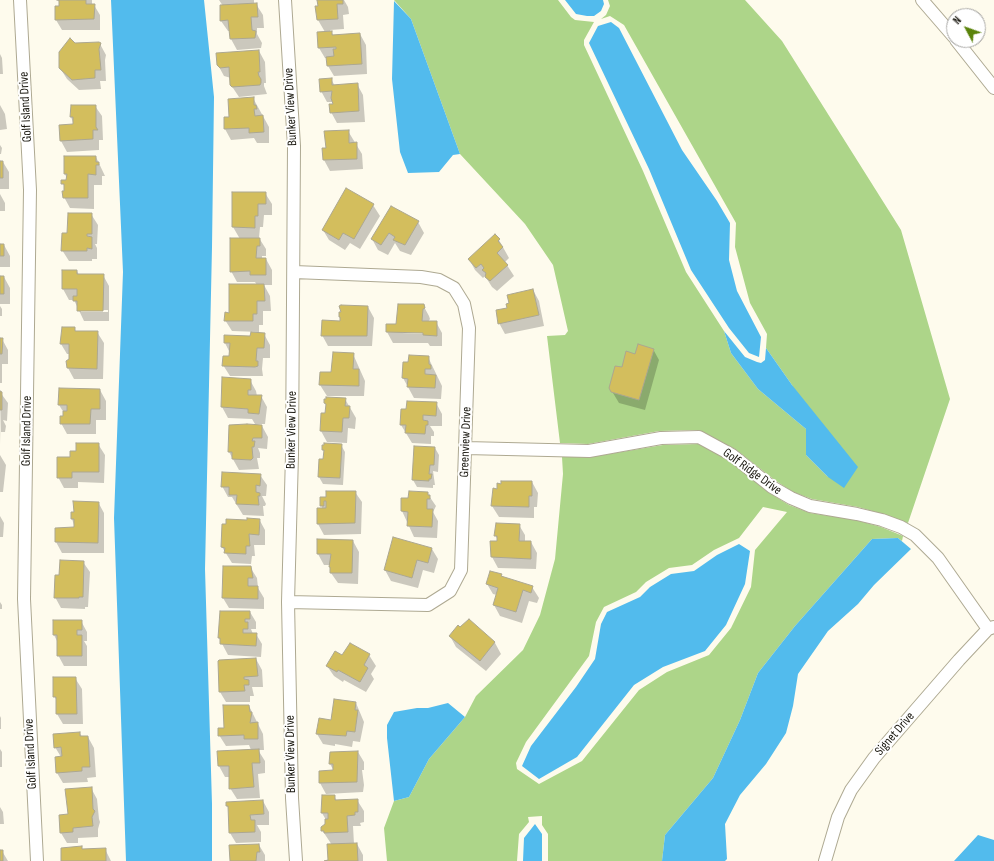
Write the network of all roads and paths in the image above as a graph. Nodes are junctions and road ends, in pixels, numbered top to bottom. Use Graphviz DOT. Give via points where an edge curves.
graph roads {
  1 [pos="20,0"];
  2 [pos="285,0"];
  3 [pos="922,0"];
  4 [pos="946,28"];
  5 [pos="962,48"];
  6 [pos="994,88"];
  7 [pos="294,272"];
  8 [pos="466,448"];
  9 [pos="288,602"];
  10 [pos="991,628"];
  11 [pos="37,861"];
  12 [pos="296,861"];
  13 [pos="825,861"];
  1 -- 11 [label="street, Golf Island Drive" via="30,190 24,599"];
  2 -- 7 [label="street, Bunker View Drive" via="294,146"];
  3 -- 4 [label="street"];
  5 -- 6 [label="street"];
  7 -- 8 [label="street, Greenview Drive" via="421,277 440,280 454,288 464,304 469,328"];
  7 -- 9 [label="street, Bunker View Drive"];
  8 -- 9 [label="street, Greenview Drive" via="461,570 450,591 428,605"];
  8 -- 10 [label="street, Golf Ridge Drive" via="589,451 662,438 699,437 732,455 772,487 791,498 810,506 882,520 915,535 938,558"];
  9 -- 12 [label="street, Bunker View Drive" via="292,798"];
  10 -- 13 [label="street, Signet Drive" via="959,660 874,758 851,790 838,817"];
}
